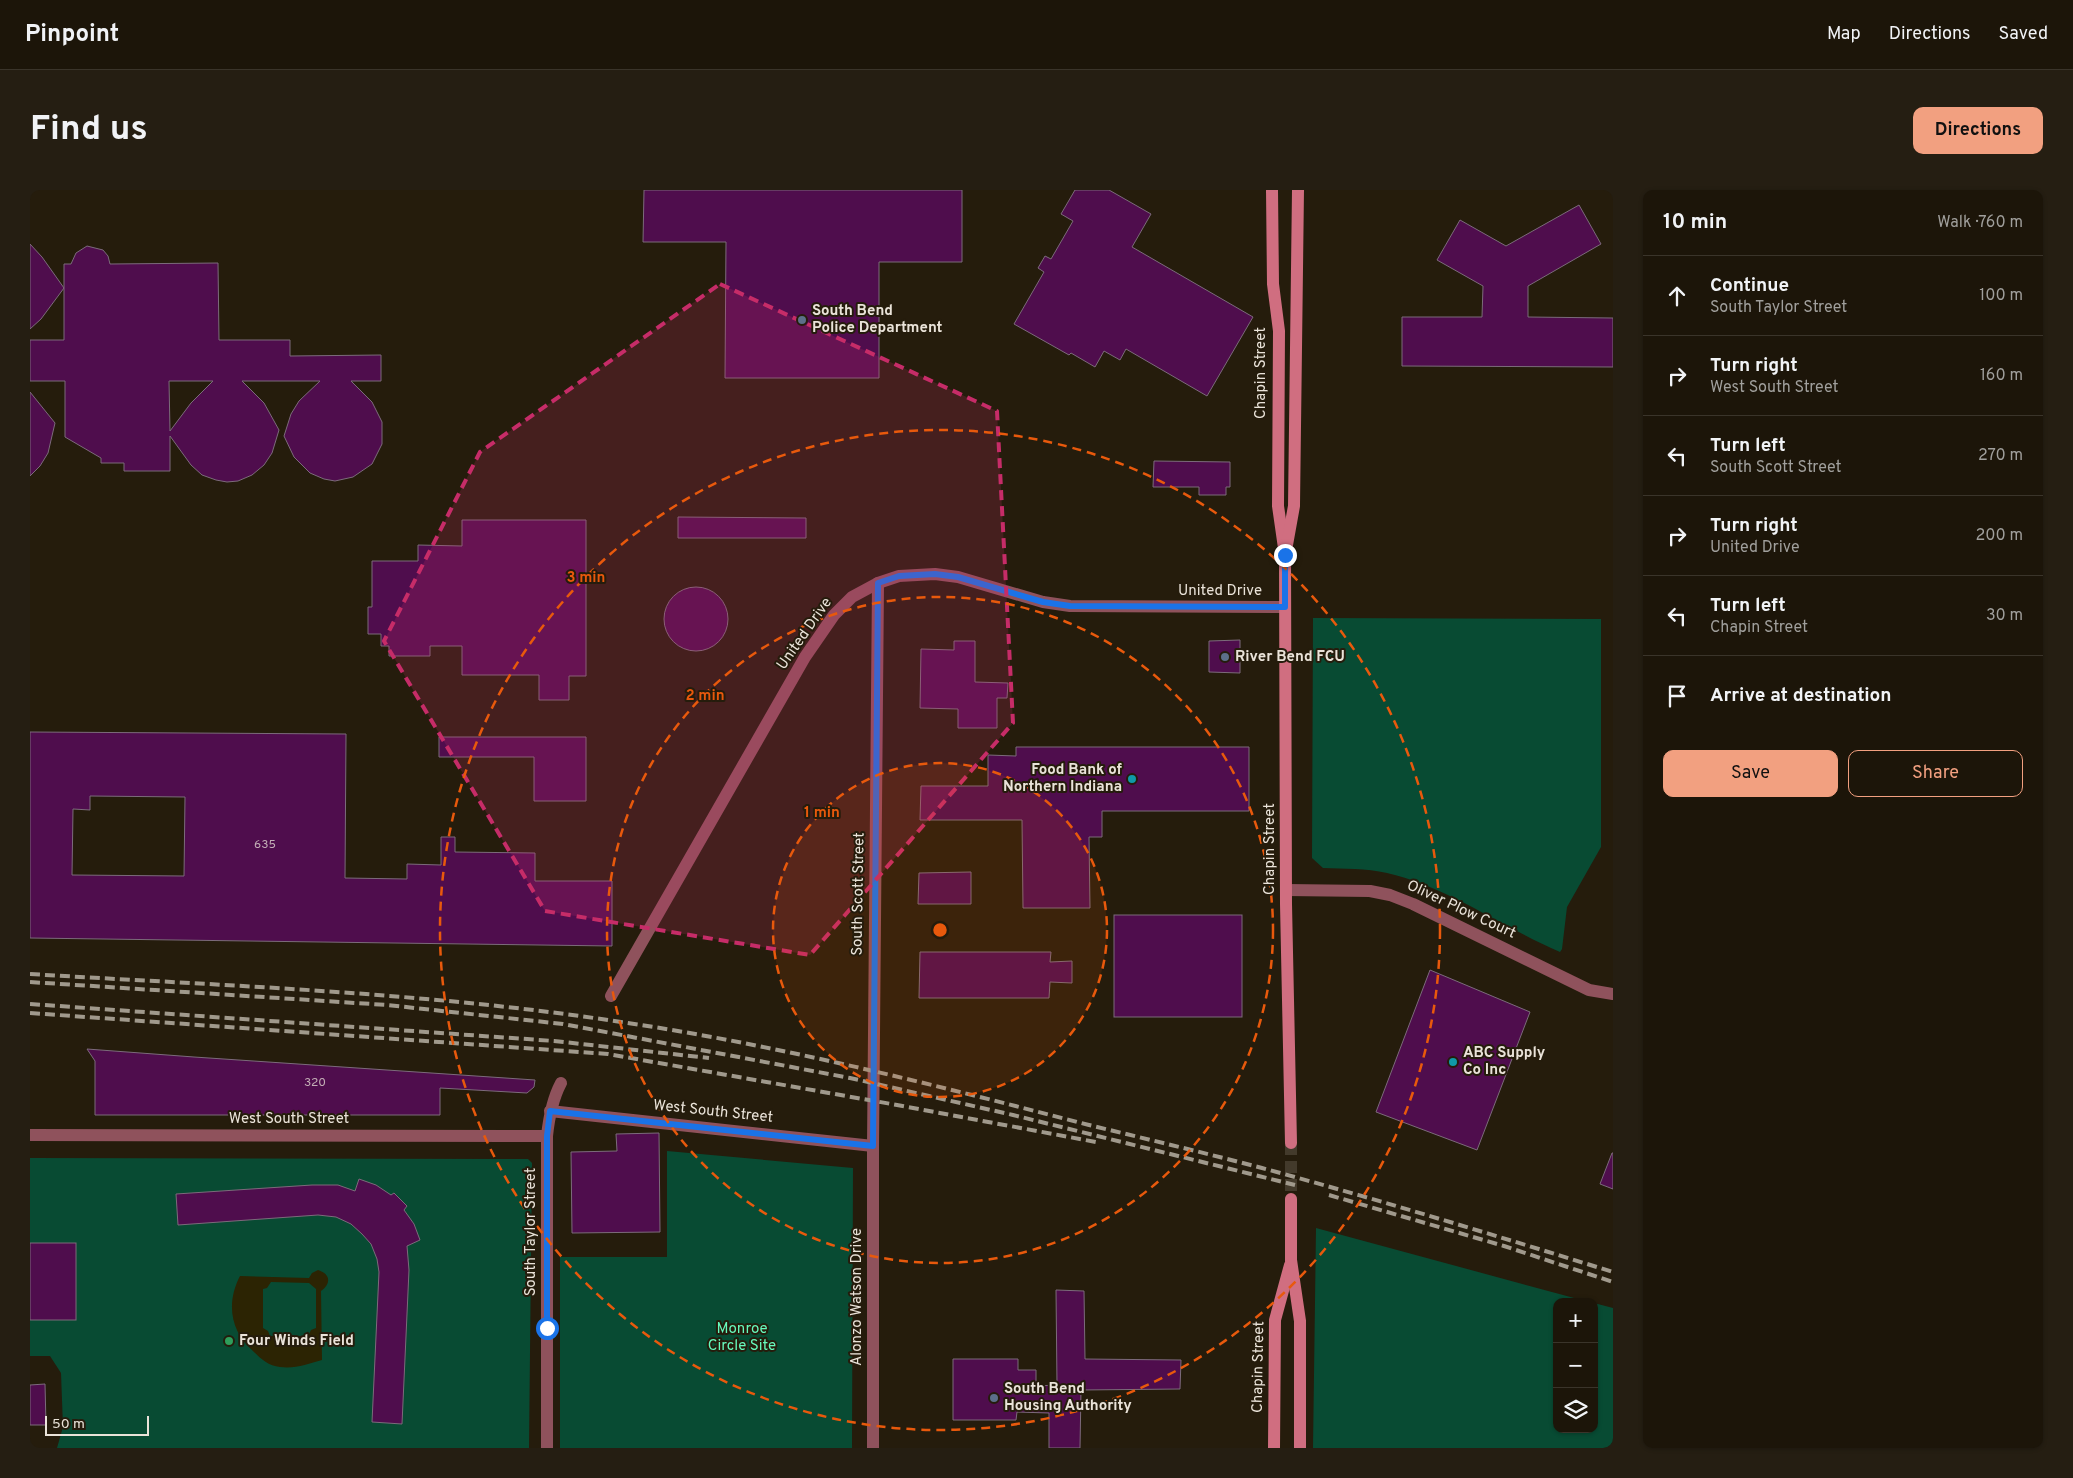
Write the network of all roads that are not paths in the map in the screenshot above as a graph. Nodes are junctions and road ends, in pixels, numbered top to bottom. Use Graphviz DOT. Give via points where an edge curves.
graph roads {
  1 [pos="1272,190"];
  2 [pos="1298,190"];
  3 [pos="1285,555"];
  4 [pos="878,583"];
  5 [pos="1285,607"];
  6 [pos="1286,890"];
  7 [pos="1613,994"];
  8 [pos="611,996"];
  9 [pos="561,1083"];
  10 [pos="550,1111"];
  11 [pos="30,1135"];
  12 [pos="547,1136"];
  13 [pos="1291,1143"];
  14 [pos="873,1146"];
  15 [pos="1291,1199"];
  16 [pos="1291,1260"];
  17 [pos="547,1448"];
  18 [pos="873,1448"];
  19 [pos="1274,1448"];
  20 [pos="1300,1448"];
  1 -- 3 [label="main road, Chapin Street" via="1273,284 1279,331 1278,506"];
  2 -- 3 [label="main road, Chapin Street" via="1294,506"];
  3 -- 5 [label="main road, Chapin Street"];
  4 -- 5 [label="street, United Drive" via="899,576 935,574 1070,606"];
  4 -- 8 [label="street, United Drive" via="852,597 834,615 805,657"];
  4 -- 14 [label="street, South Scott Street"];
  5 -- 6 [label="main road, Chapin Street"];
  6 -- 7 [label="street, Oliver Plow Court" via="1370,891 1390,895 1589,990"];
  6 -- 13 [label="main road, Chapin Street"];
  9 -- 10 [label="street"];
  10 -- 12 [label="street"];
  10 -- 14 [label="street, West South Street"];
  11 -- 12 [label="street, West South Street"];
  12 -- 17 [label="street, South Taylor Street"];
  14 -- 18 [label="street, Alonzo Watson Drive"];
  15 -- 16 [label="main road, Chapin Street"];
  16 -- 19 [label="main road, Chapin Street" via="1275,1320"];
  16 -- 20 [label="main road, Chapin Street" via="1300,1321"];
}
